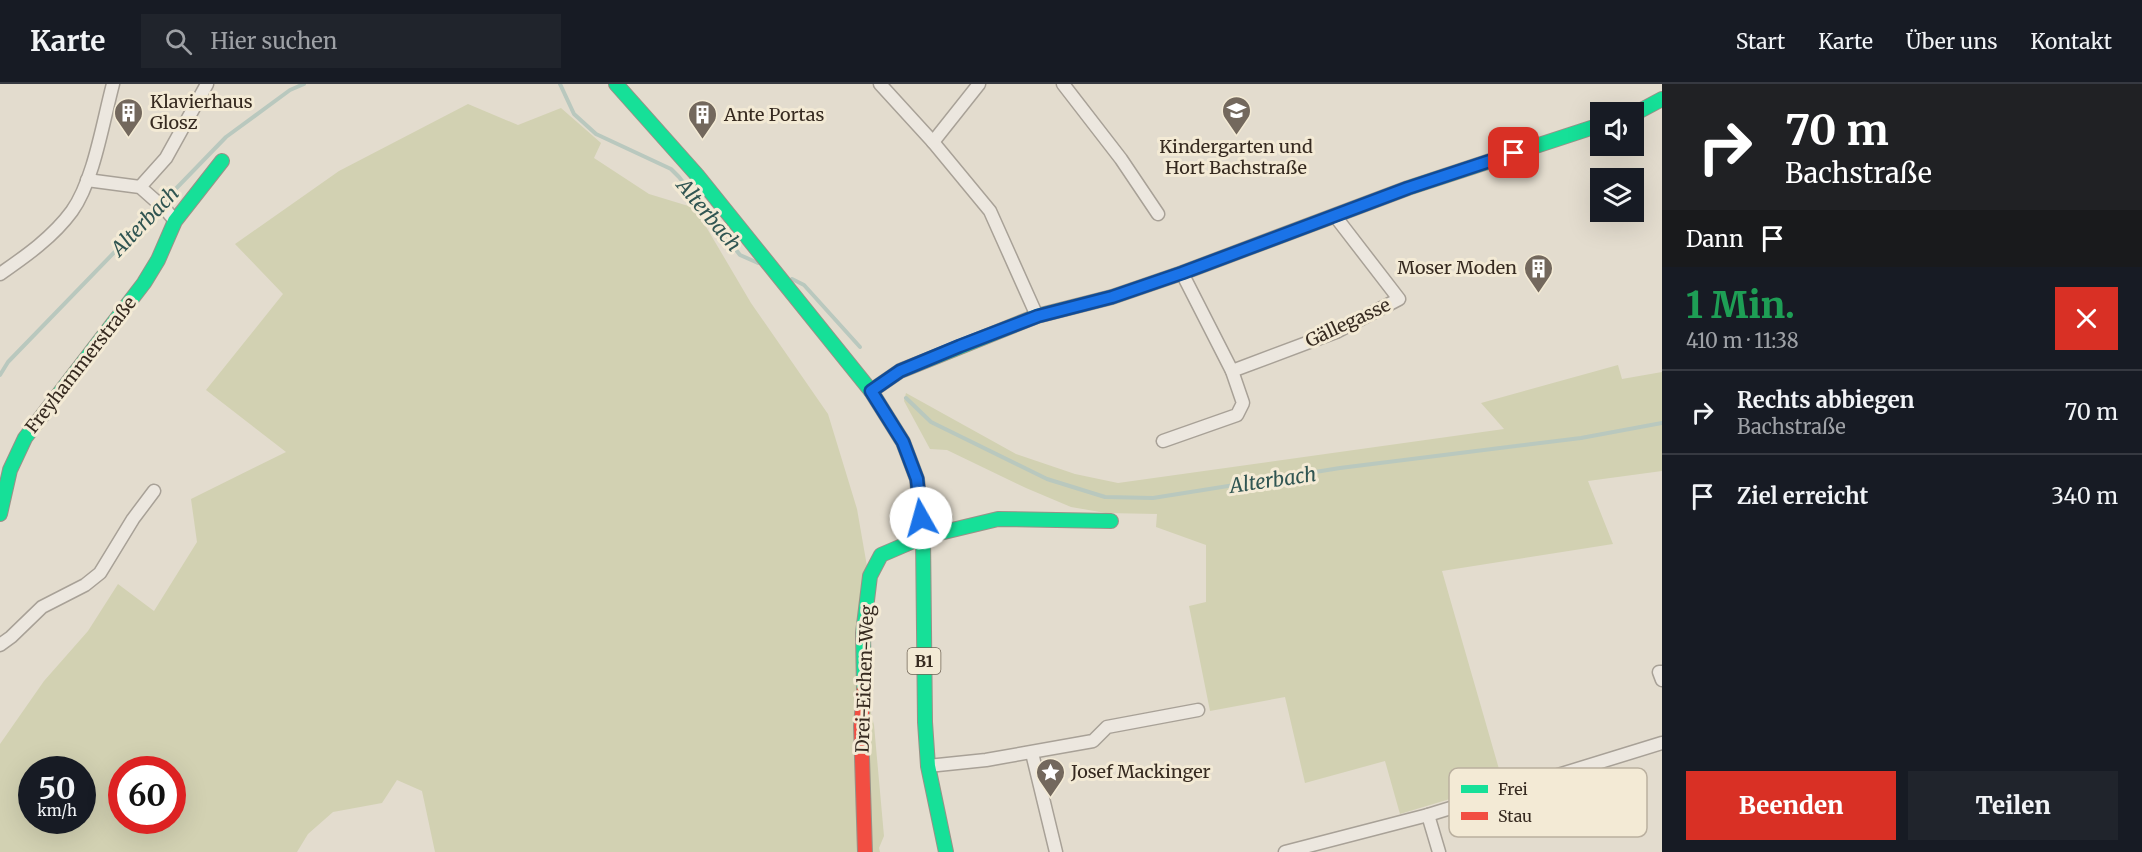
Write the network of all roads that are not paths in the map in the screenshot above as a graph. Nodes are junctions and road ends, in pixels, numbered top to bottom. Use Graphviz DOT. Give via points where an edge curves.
graph roads {
  1 [pos="113,84"];
  2 [pos="207,84"];
  3 [pos="616,84"];
  4 [pos="880,84"];
  5 [pos="980,84"];
  6 [pos="1063,84"];
  7 [pos="1662,99"];
  8 [pos="1644,109"];
  9 [pos="1590,128"];
  10 [pos="933,142"];
  11 [pos="222,161"];
  12 [pos="87,180"];
  13 [pos="140,187"];
  14 [pos="1158,214"];
  15 [pos="171,216"];
  16 [pos="1335,216"];
  17 [pos="1182,273"];
  18 [pos="0,274"];
  19 [pos="1038,316"];
  20 [pos="1232,371"];
  21 [pos="871,391"];
  22 [pos="1163,441"];
  23 [pos="154,491"];
  24 [pos="0,514"];
  25 [pos="1111,521"];
  26 [pos="923,537"];
  27 [pos="0,645"];
  28 [pos="1662,672"];
  29 [pos="1662,680"];
  30 [pos="1198,710"];
  31 [pos="1662,743"];
  32 [pos="1032,753"];
  33 [pos="928,766"];
  34 [pos="1581,768"];
  35 [pos="1449,809"];
  36 [pos="1428,815"];
  37 [pos="865,852"];
  38 [pos="946,852"];
  39 [pos="1056,852"];
  40 [pos="1284,852"];
  41 [pos="1439,852"];
  1 -- 12 [label="street"];
  2 -- 13 [label="street" via="166,158"];
  3 -- 21 [label="street, B1" via="697,175"];
  4 -- 10 [label="street"];
  5 -- 10 [label="street"];
  6 -- 14 [label="street"];
  7 -- 8 [label="street"];
  9 -- 16 [label="street"];
  10 -- 19 [label="street" via="990,211"];
  11 -- 15 [label="street, Freyhammerstraße"];
  12 -- 13 [label="street"];
  12 -- 18 [label="street" via="72,210 38,247"];
  13 -- 15 [label="street"];
  15 -- 24 [label="street, Freyhammerstraße" via="158,260 144,284 25,438 10,470"];
  16 -- 17 [label="street"];
  16 -- 20 [label="street, Gällegasse" via="1399,299 1336,332"];
  17 -- 19 [label="street"];
  17 -- 20 [label="street"];
  19 -- 21 [label="street" via="900,371"];
  20 -- 22 [label="street" via="1244,403 1237,415"];
  21 -- 26 [label="street, B1" via="903,442 914,470"];
  23 -- 27 [label="street" via="100,573 42,607"];
  25 -- 26 [label="street, Drei-Eichen-Weg" via="998,519"];
  26 -- 33 [label="street, B1"];
  26 -- 37 [label="street, Drei-Eichen-Weg" via="881,555 870,576 863,633 861,726"];
  28 -- 29 [label="street"];
  30 -- 32 [label="street" via="1107,727 1093,741"];
  31 -- 34 [label="street"];
  32 -- 33 [label="street"];
  32 -- 39 [label="street"];
  33 -- 38 [label="street, B1"];
  35 -- 36 [label="street"];
  36 -- 40 [label="street"];
  36 -- 41 [label="street"];
}
